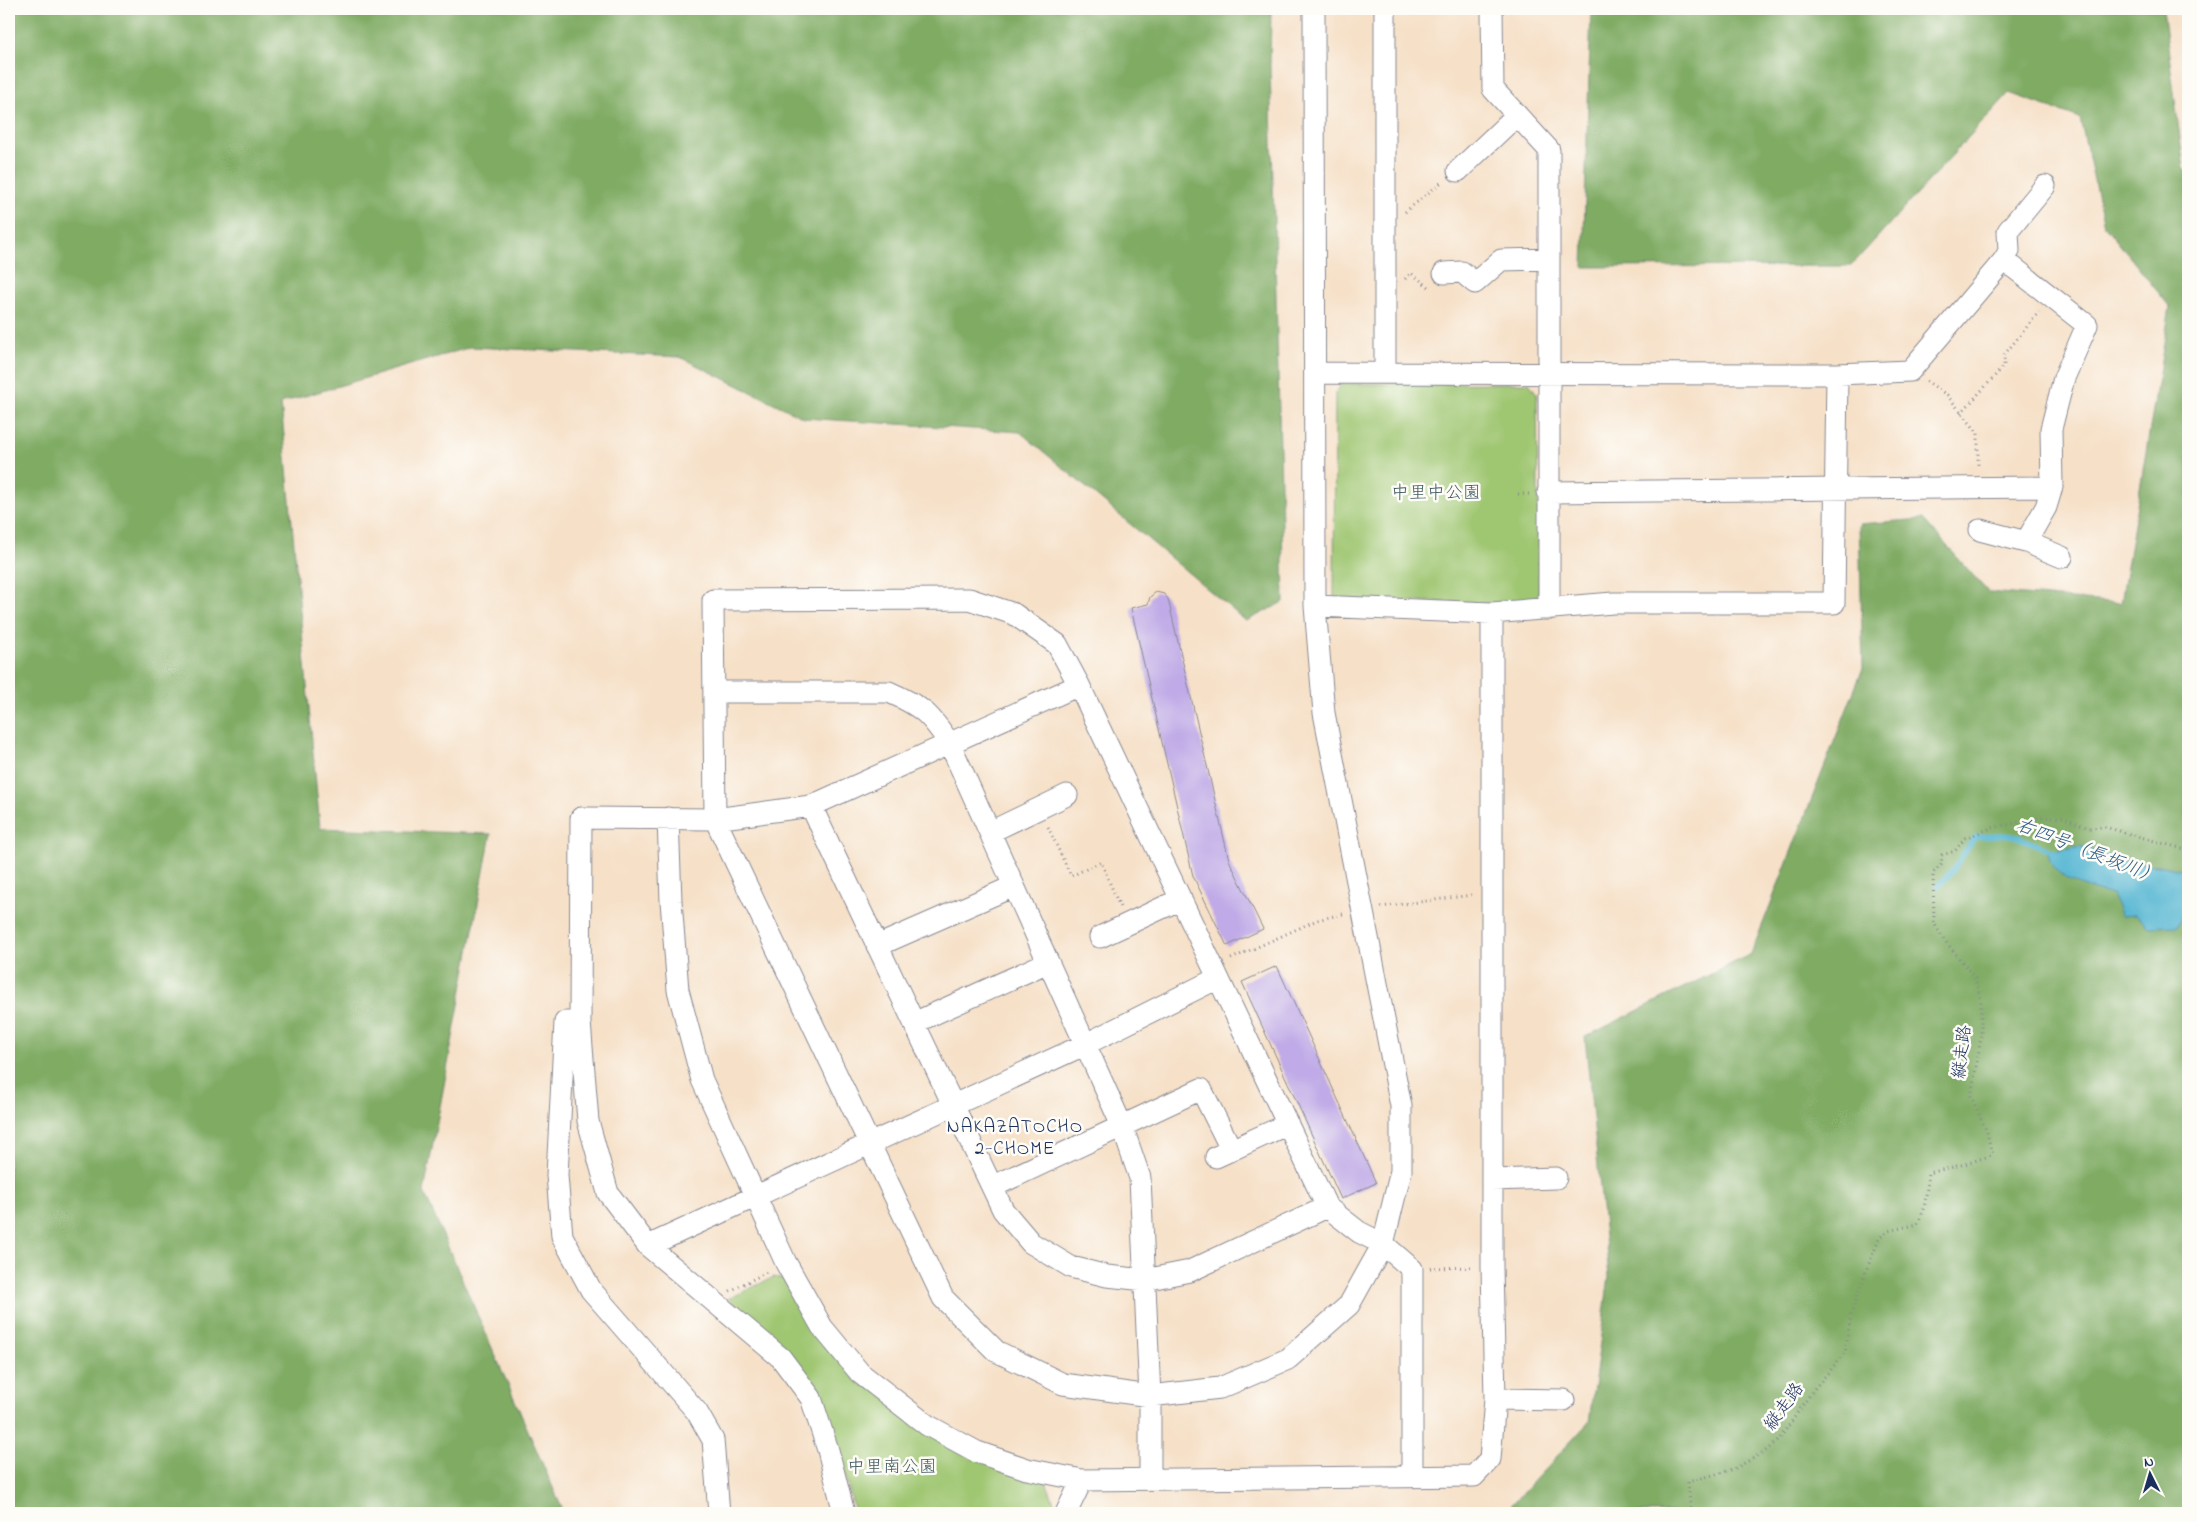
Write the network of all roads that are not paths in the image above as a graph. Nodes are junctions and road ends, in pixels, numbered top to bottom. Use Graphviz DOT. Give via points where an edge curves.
graph roads {
  1 [pos="1314,9"];
  2 [pos="1386,9"];
  3 [pos="1492,9"];
  4 [pos="1517,115"];
  5 [pos="1458,171"];
  6 [pos="2045,186"];
  7 [pos="1549,259"];
  8 [pos="2004,260"];
  9 [pos="1444,273"];
  10 [pos="1315,373"];
  11 [pos="1385,373"];
  12 [pos="1548,373"];
  13 [pos="1837,374"];
  14 [pos="2052,487"];
  15 [pos="1836,489"];
  16 [pos="1548,492"];
  17 [pos="1980,530"];
  18 [pos="2026,542"];
  19 [pos="2062,558"];
  20 [pos="1315,606"];
  21 [pos="1548,609"];
  22 [pos="1492,613"];
  23 [pos="1079,685"];
  24 [pos="714,692"];
  25 [pos="950,744"];
  26 [pos="1067,795"];
  27 [pos="810,806"];
  28 [pos="668,818"];
  29 [pos="715,819"];
  30 [pos="990,832"];
  31 [pos="1014,886"];
  32 [pos="1181,899"];
  33 [pos="1100,937"];
  34 [pos="877,946"];
  35 [pos="1048,962"];
  36 [pos="1218,978"];
  37 [pos="580,1022"];
  38 [pos="914,1023"];
  39 [pos="1086,1044"];
  40 [pos="954,1106"];
  41 [pos="1288,1124"];
  42 [pos="1122,1126"];
  43 [pos="869,1146"];
  44 [pos="1556,1178"];
  45 [pos="1492,1180"];
  46 [pos="992,1187"];
  47 [pos="755,1197"];
  48 [pos="1327,1207"];
  49 [pos="1383,1244"];
  50 [pos="648,1246"];
  51 [pos="1145,1280"];
  52 [pos="1150,1396"];
  53 [pos="1495,1399"];
  54 [pos="1564,1400"];
  55 [pos="1412,1477"];
  56 [pos="1150,1479"];
  57 [pos="1082,1480"];
  58 [pos="719,1513"];
  59 [pos="844,1513"];
  60 [pos="1066,1513"];
  1 -- 10 [label="street"];
  2 -- 11 [label="street"];
  3 -- 4 [label="street" via="1493,89"];
  4 -- 5 [label="street"];
  4 -- 7 [label="street" via="1549,150"];
  6 -- 8 [label="street" via="2008,231 2009,251"];
  7 -- 9 [label="street" via="1501,260 1475,283 1462,272"];
  7 -- 12 [label="street"];
  8 -- 13 [label="street" via="1910,371"];
  8 -- 14 [label="street" via="2087,325 2064,378 2052,429"];
  10 -- 11 [label="street"];
  10 -- 20 [label="street"];
  11 -- 12 [label="street"];
  12 -- 13 [label="street"];
  12 -- 16 [label="street"];
  13 -- 15 [label="street"];
  14 -- 15 [label="street"];
  14 -- 18 [label="street" via="2046,506"];
  15 -- 16 [label="street"];
  15 -- 21 [label="street" via="1834,603 1613,603"];
  16 -- 21 [label="street"];
  17 -- 18 [label="street"];
  18 -- 19 [label="street"];
  20 -- 22 [label="street"];
  20 -- 49 [label="street" via="1324,713 1401,1106 1401,1171"];
  21 -- 22 [label="street"];
  22 -- 45 [label="street"];
  23 -- 24 [label="street" via="1057,644 1014,614 969,599 713,600"];
  23 -- 25 [label="street"];
  23 -- 32 [label="street"];
  24 -- 25 [label="street" via="890,692 915,704 934,721"];
  24 -- 29 [label="street"];
  25 -- 27 [label="street"];
  25 -- 30 [label="street"];
  26 -- 30 [label="street"];
  27 -- 29 [label="street"];
  27 -- 34 [label="street"];
  28 -- 29 [label="street"];
  28 -- 37 [label="street" via="580,818"];
  28 -- 47 [label="street" via="678,990 702,1080"];
  29 -- 43 [label="street"];
  30 -- 31 [label="street"];
  31 -- 34 [label="street"];
  31 -- 35 [label="street"];
  32 -- 33 [label="street"];
  32 -- 36 [label="street"];
  34 -- 38 [label="street"];
  35 -- 38 [label="street"];
  35 -- 39 [label="street"];
  36 -- 39 [label="street"];
  36 -- 41 [label="street"];
  37 -- 50 [label="street" via="588,1121 608,1193"];
  37 -- 58 [label="street" via="565,1022 557,1176 562,1236 591,1290 698,1412 714,1440"];
  38 -- 40 [label="street"];
  39 -- 40 [label="street"];
  39 -- 42 [label="street"];
  40 -- 43 [label="street"];
  40 -- 46 [label="street"];
  41 -- 42 [label="street" via="1224,1153 1202,1089"];
  41 -- 48 [label="street"];
  42 -- 46 [label="street"];
  42 -- 51 [label="street" via="1140,1178"];
  43 -- 47 [label="street"];
  43 -- 52 [label="street" via="943,1298 996,1351 1063,1384"];
  44 -- 45 [label="street"];
  45 -- 53 [label="street"];
  46 -- 51 [label="street" via="1003,1210 1031,1243 1071,1267 1107,1276"];
  47 -- 50 [label="street"];
  47 -- 57 [label="street" via="786,1263 822,1327 860,1373 927,1425 977,1452 1027,1469"];
  48 -- 49 [label="street" via="1360,1232"];
  48 -- 51 [label="street" via="1190,1271"];
  49 -- 52 [label="street" via="1349,1305 1288,1359 1220,1388"];
  49 -- 55 [label="street" via="1412,1268"];
  50 -- 59 [label="street" via="781,1358 811,1398"];
  51 -- 52 [label="street"];
  52 -- 56 [label="street"];
  53 -- 54 [label="street"];
  53 -- 55 [label="street" via="1490,1459 1474,1476"];
  55 -- 56 [label="street"];
  56 -- 57 [label="street"];
  57 -- 60 [label="street"];
}
